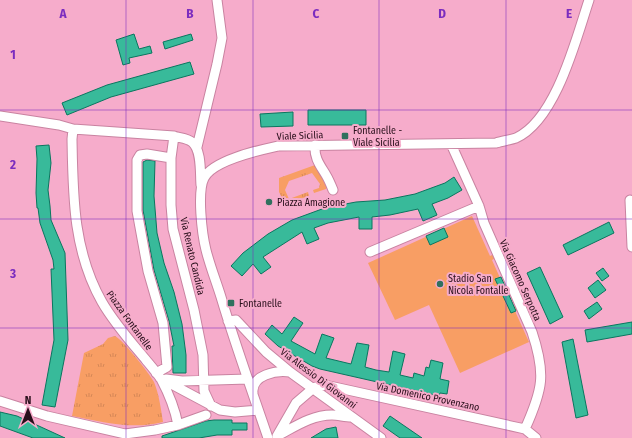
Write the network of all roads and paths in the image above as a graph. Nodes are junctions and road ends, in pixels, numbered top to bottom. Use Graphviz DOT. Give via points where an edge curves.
graph roads {
  1 [pos="217,0"];
  2 [pos="589,0"];
  3 [pos="0,116"];
  4 [pos="73,128"];
  5 [pos="174,136"];
  6 [pos="451,144"];
  7 [pos="315,145"];
  8 [pos="197,147"];
  9 [pos="171,158"];
  10 [pos="201,189"];
  11 [pos="333,190"];
  12 [pos="630,200"];
  13 [pos="479,206"];
  14 [pos="632,247"];
  15 [pos="370,252"];
  16 [pos="228,321"];
  17 [pos="290,372"];
  18 [pos="158,376"];
  19 [pos="248,379"];
  20 [pos="204,380"];
  21 [pos="311,389"];
  22 [pos="253,394"];
  23 [pos="0,402"];
  24 [pos="211,406"];
  25 [pos="258,410"];
  26 [pos="206,415"];
  27 [pos="352,417"];
  28 [pos="178,425"];
  29 [pos="525,429"];
  30 [pos="277,436"];
  31 [pos="268,438"];
  32 [pos="381,438"];
  33 [pos="536,438"];
  1 -- 8 [label="street" via="222,38"];
  2 -- 6 [label="street, Viale Sicilia" via="556,93 545,113 517,138 496,143"];
  3 -- 4 [label="street"];
  4 -- 5 [label="street"];
  4 -- 18 [label="street, Piazza Fontanelle" via="73,207 84,258 102,303"];
  5 -- 8 [label="street" via="186,139"];
  5 -- 9 [label="street, Via Renato Candida"];
  6 -- 7 [label="street, Viale Sicilia"];
  6 -- 13 [label="street, Via Giacomo Serpotta"];
  7 -- 10 [label="street, Viale Sicilia" via="278,146 230,160 212,169 204,177"];
  7 -- 11 [label="street" via="317,160"];
  8 -- 10 [label="street"];
  9 -- 18 [label="street" via="147,154 140,155 138,160 137,211 148,272 163,323 167,358 167,367"];
  9 -- 20 [label="street, Via Renato Candida" via="173,229 199,331"];
  10 -- 16 [label="street, Viale Sicilia" via="206,250"];
  12 -- 14 [label="street"];
  13 -- 15 [label="street"];
  13 -- 29 [label="street, Via Giacomo Serpotta" via="532,332 540,360 541,383 534,410"];
  16 -- 17 [label="street, Via Alessio Di Giovanni" via="236,320 266,352"];
  16 -- 19 [label="street, Viale Sicilia"];
  17 -- 21 [label="street, Via Alessio Di Giovanni"];
  17 -- 22 [label="street" via="278,371 266,375 255,385"];
  18 -- 20 [label="street" via="182,381"];
  18 -- 24 [label="street"];
  18 -- 28 [label="street" via="176,412"];
  19 -- 20 [label="street"];
  19 -- 22 [label="street, Viale Sicilia"];
  20 -- 24 [label="street, Via Renato Candida" via="204,390"];
  21 -- 27 [label="street, Via Alessio Di Giovanni"];
  21 -- 29 [label="street, Via Domenico Provenzano" via="326,385"];
  21 -- 30 [label="street" via="296,402"];
  22 -- 25 [label="street, Viale Sicilia"];
  23 -- 28 [label="street" via="125,434"];
  24 -- 25 [label="street" via="235,412"];
  25 -- 31 [label="street, Viale Sicilia"];
  26 -- 28 [label="street"];
  27 -- 30 [label="street" via="318,416"];
  27 -- 32 [label="street, Via Alessio Di Giovanni"];
  29 -- 33 [label="street, Via Domenico Provenzano"];
}
